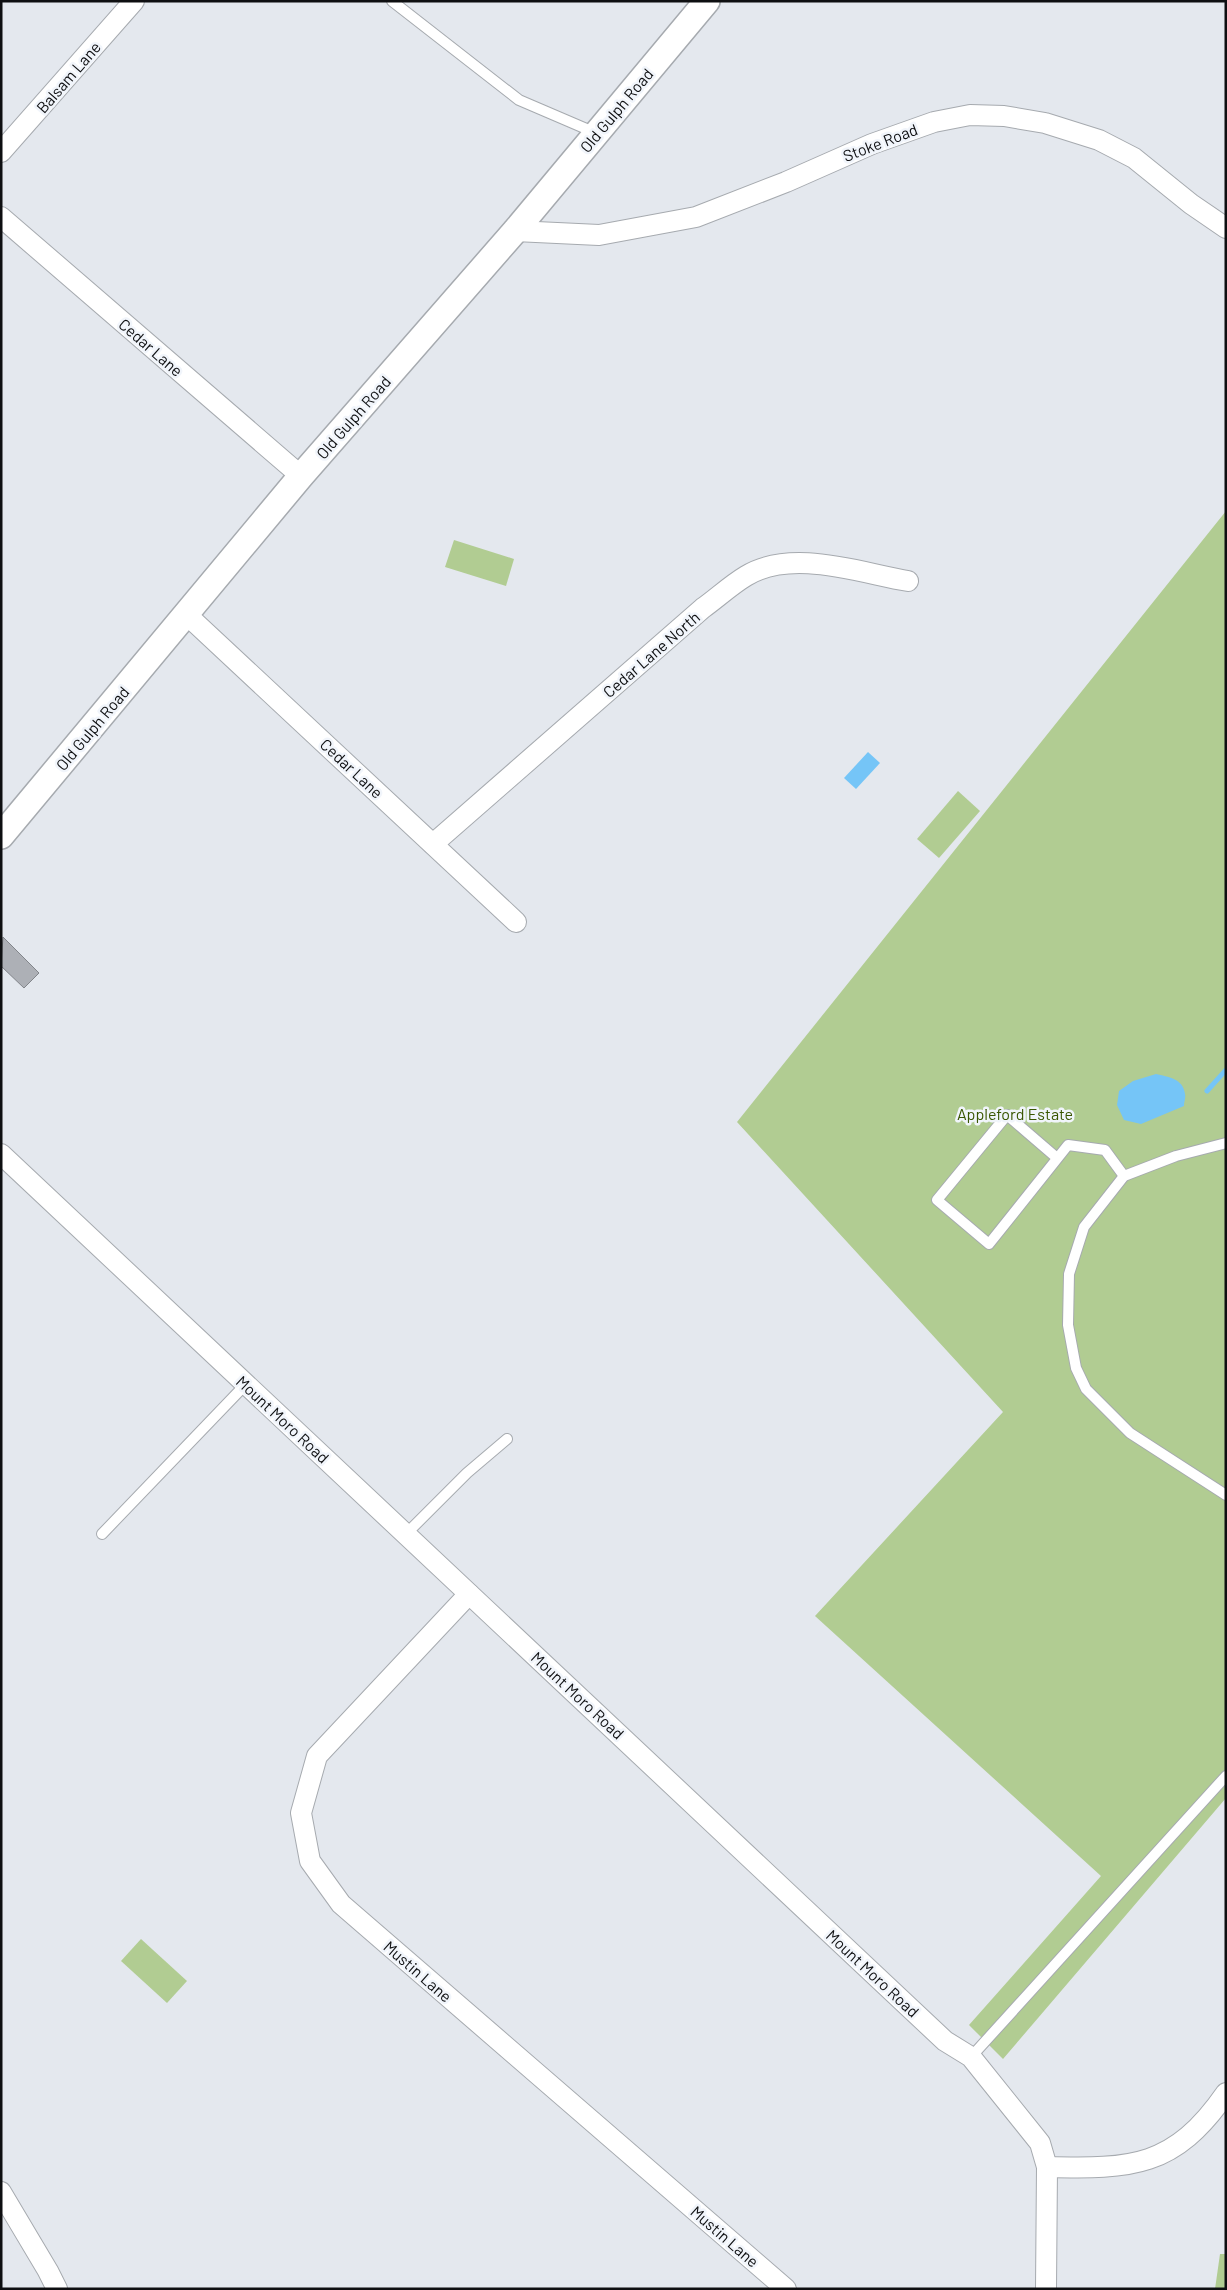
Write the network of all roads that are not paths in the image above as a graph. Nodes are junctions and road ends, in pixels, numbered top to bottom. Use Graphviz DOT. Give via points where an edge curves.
graph roads {
  1 [pos="134,1"];
  2 [pos="392,1"];
  3 [pos="707,1"];
  4 [pos="596,133"];
  5 [pos="1,152"];
  6 [pos="1,217"];
  7 [pos="1226,228"];
  8 [pos="514,231"];
  9 [pos="301,476"];
  10 [pos="908,581"];
  11 [pos="187,615"];
  12 [pos="1,836"];
  13 [pos="433,844"];
  14 [pos="516,922"];
  15 [pos="1226,1143"];
  16 [pos="1,1154"];
  17 [pos="1057,1158"];
  18 [pos="1124,1176"];
  19 [pos="246,1384"];
  20 [pos="507,1439"];
  21 [pos="1226,1496"];
  22 [pos="102,1534"];
  23 [pos="406,1534"];
  24 [pos="469,1594"];
  25 [pos="1226,1776"];
  26 [pos="971,2058"];
  27 [pos="1226,2093"];
  28 [pos="1047,2167"];
  29 [pos="1,2192"];
  30 [pos="56,2289"];
  31 [pos="786,2289"];
  32 [pos="1046,2289"];
  1 -- 5 [label="street, Balsam Lane"];
  2 -- 4 [label="lane" via="519,100"];
  3 -- 4 [label="street, Old Gulph Road"];
  4 -- 8 [label="street, Old Gulph Road"];
  6 -- 9 [label="street, Cedar Lane"];
  7 -- 8 [label="street, Stoke Road" via="1134,158 1099,140 1020,118 970,115 934,122 872,144 696,217 599,235"];
  8 -- 9 [label="street, Old Gulph Road"];
  9 -- 11 [label="street, Old Gulph Road"];
  10 -- 13 [label="street, Cedar Lane North" via="832,565 795,563 767,567 747,575 703,608"];
  11 -- 12 [label="street, Old Gulph Road"];
  11 -- 13 [label="street, Cedar Lane"];
  13 -- 14 [label="street, Cedar Lane"];
  15 -- 18 [label="lane" via="1176,1156"];
  16 -- 19 [label="street, Mount Moro Road"];
  17 -- 17 [label="lane" via="989,1244 937,1200 1007,1115"];
  17 -- 18 [label="lane" via="1068,1145 1105,1150"];
  18 -- 21 [label="lane" via="1084,1227 1069,1274 1068,1325 1076,1368 1086,1389 1130,1433"];
  19 -- 22 [label="lane"];
  19 -- 23 [label="street, Mount Moro Road"];
  20 -- 23 [label="lane" via="467,1472"];
  23 -- 24 [label="street, Mount Moro Road"];
  24 -- 26 [label="street, Mount Moro Road" via="945,2041"];
  24 -- 31 [label="street, Mustin Lane" via="317,1756 301,1813 310,1861 340,1904"];
  25 -- 26 [label="lane"];
  26 -- 28 [label="street, Mount Moro Road" via="1040,2143"];
  27 -- 28 [label="street" via="1190,2136 1167,2152 1141,2162 1103,2169"];
  28 -- 32 [label="street, Mount Moro Road"];
  29 -- 30 [label="street"];
}
